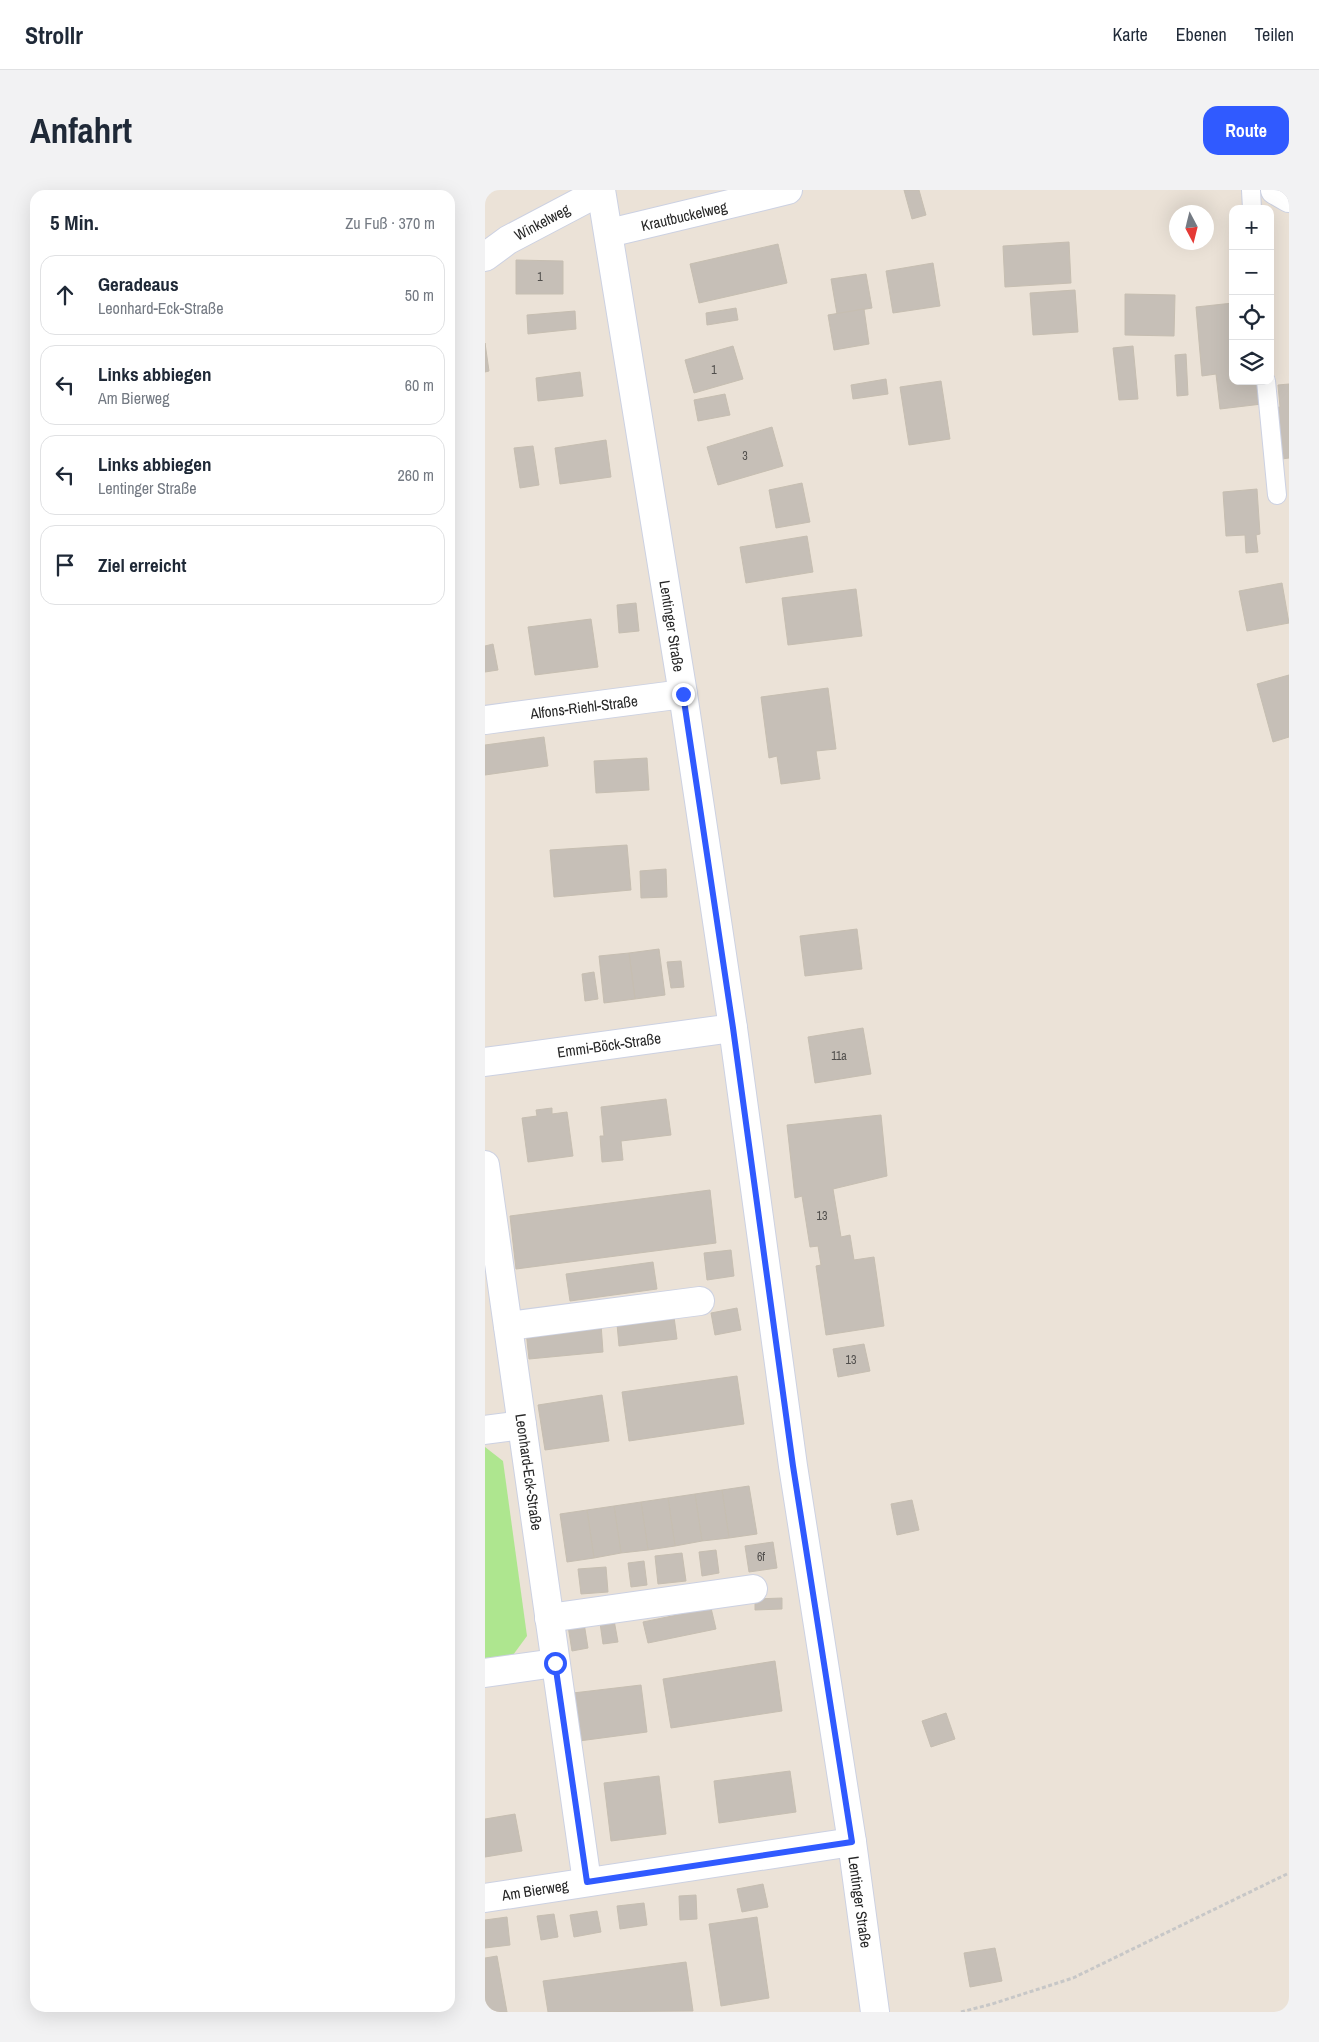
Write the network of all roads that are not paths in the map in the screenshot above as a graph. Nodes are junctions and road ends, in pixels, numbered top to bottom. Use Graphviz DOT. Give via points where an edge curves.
graph roads {
  1 [pos="787,190"];
  2 [pos="1251,190"];
  3 [pos="1275,190"];
  4 [pos="601,191"];
  5 [pos="1289,198"];
  6 [pos="1252,205"];
  7 [pos="609,233"];
  8 [pos="485,257"];
  9 [pos="1266,385"];
  10 [pos="1277,495"];
  11 [pos="683,694"];
  12 [pos="485,720"];
  13 [pos="733,1028"];
  14 [pos="485,1062"];
  15 [pos="486,1181"];
  16 [pos="700,1300"];
  17 [pos="508,1326"];
  18 [pos="522,1425"];
  19 [pos="485,1430"];
  20 [pos="753,1589"];
  21 [pos="549,1618"];
  22 [pos="555,1663"];
  23 [pos="485,1673"];
  24 [pos="852,1842"];
  25 [pos="587,1882"];
  26 [pos="485,1898"];
  27 [pos="875,2012"];
  1 -- 7 [label="street, Krautbuckelweg"];
  2 -- 6 [label="lane"];
  3 -- 5 [label="street"];
  4 -- 7 [label="street, Lentinger Straße"];
  4 -- 8 [label="street, Winkelweg" via="508,240"];
  7 -- 11 [label="street, Lentinger Straße"];
  9 -- 10 [label="lane"];
  11 -- 12 [label="street, Alfons-Riehl-Straße"];
  11 -- 13 [label="street, Lentinger Straße"];
  13 -- 14 [label="street, Emmi-Böck-Straße"];
  13 -- 24 [label="street, Lentinger Straße" via="793,1466"];
  15 -- 17 [label="street, Leonhard-Eck-Straße"];
  16 -- 17 [label="street"];
  17 -- 18 [label="street, Leonhard-Eck-Straße"];
  18 -- 19 [label="street"];
  18 -- 21 [label="street, Leonhard-Eck-Straße"];
  20 -- 21 [label="street"];
  21 -- 22 [label="street, Leonhard-Eck-Straße"];
  22 -- 23 [label="street"];
  22 -- 25 [label="street, Leonhard-Eck-Straße"];
  24 -- 25 [label="street, Am Bierweg"];
  24 -- 27 [label="street, Lentinger Straße"];
  25 -- 26 [label="street, Am Bierweg"];
}
